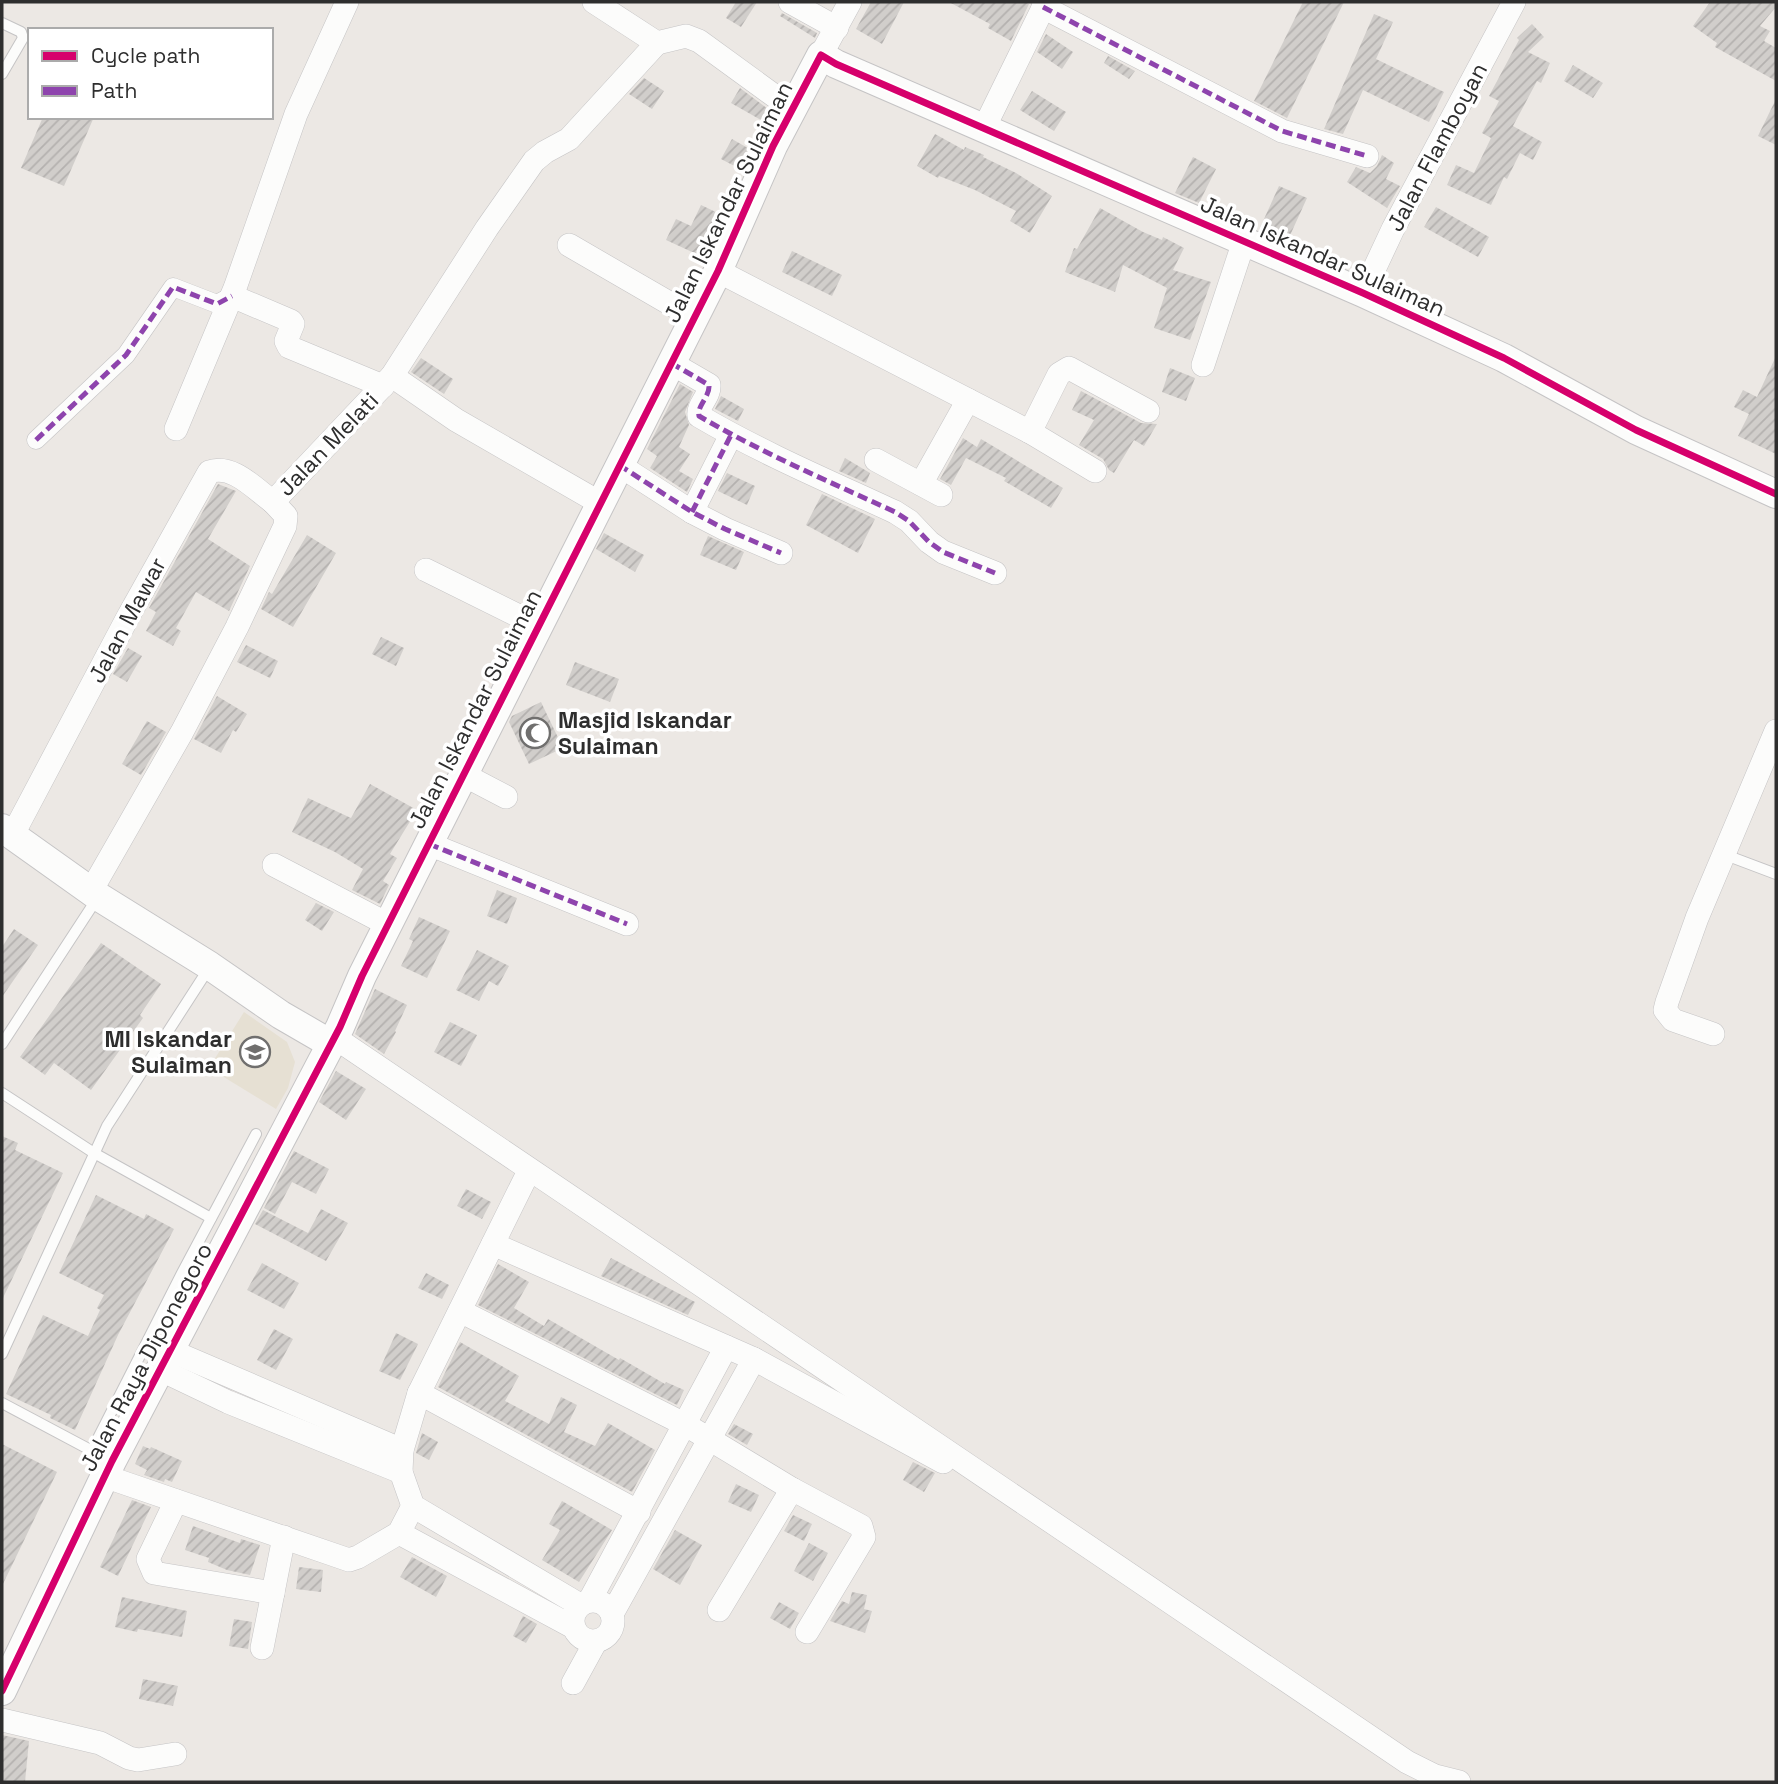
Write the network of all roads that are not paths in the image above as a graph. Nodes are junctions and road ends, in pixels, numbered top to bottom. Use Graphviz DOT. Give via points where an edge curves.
graph roads {
  1 [pos="347,2"];
  2 [pos="594,2"];
  3 [pos="790,2"];
  4 [pos="850,2"];
  5 [pos="1514,2"];
  6 [pos="1044,5"];
  7 [pos="2,23"];
  8 [pos="837,28"];
  9 [pos="657,43"];
  10 [pos="821,55"];
  11 [pos="2,72"];
  12 [pos="791,108"];
  13 [pos="982,127"];
  14 [pos="1367,156"];
  15 [pos="1244,241"];
  16 [pos="569,245"];
  17 [pos="718,271"];
  18 [pos="1363,293"];
  19 [pos="232,296"];
  20 [pos="695,318"];
  21 [pos="671,363"];
  22 [pos="1203,365"];
  23 [pos="388,381"];
  24 [pos="968,400"];
  25 [pos="1148,411"];
  26 [pos="176,429"];
  27 [pos="1030,432"];
  28 [pos="731,436"];
  29 [pos="36,440"];
  30 [pos="876,460"];
  31 [pos="619,465"];
  32 [pos="1095,471"];
  33 [pos="1776,494"];
  34 [pos="273,502"];
  35 [pos="600,503"];
  36 [pos="692,512"];
  37 [pos="781,552"];
  38 [pos="426,570"];
  39 [pos="995,573"];
  40 [pos="539,626"];
  41 [pos="1776,731"];
  42 [pos="464,775"];
  43 [pos="506,797"];
  44 [pos="7,832"];
  45 [pos="429,844"];
  46 [pos="1723,854"];
  47 [pos="274,865"];
  48 [pos="1776,874"];
  49 [pos="95,894"];
  50 [pos="626,923"];
  51 [pos="389,925"];
  52 [pos="210,966"];
  53 [pos="1713,1034"];
  54 [pos="332,1041"];
  55 [pos="2,1044"];
  56 [pos="2,1093"];
  57 [pos="256,1134"];
  58 [pos="94,1153"];
  59 [pos="525,1179"];
  60 [pos="211,1218"];
  61 [pos="493,1244"];
  62 [pos="460,1311"];
  63 [pos="726,1346"];
  64 [pos="2,1353"];
  65 [pos="164,1359"];
  66 [pos="754,1359"];
  67 [pos="419,1393"];
  68 [pos="2,1403"];
  69 [pos="686,1425"];
  70 [pos="709,1438"];
  71 [pos="402,1461"];
  72 [pos="103,1462"];
  73 [pos="957,1470"];
  74 [pos="792,1489"];
  75 [pos="176,1501"];
  76 [pos="413,1506"];
  77 [pos="639,1512"];
  78 [pos="399,1533"];
  79 [pos="284,1537"];
  80 [pos="273,1593"];
  81 [pos="585,1603"];
  82 [pos="719,1609"];
  83 [pos="612,1614"];
  84 [pos="573,1627"];
  85 [pos="807,1632"];
  86 [pos="596,1641"];
  87 [pos="262,1648"];
  88 [pos="573,1684"];
  89 [pos="2,1691"];
  90 [pos="2,1720"];
  91 [pos="175,1754"];
  92 [pos="1459,1782"];
  1 -- 19 [label="street" via="296,114"];
  2 -- 9 [label="street"];
  3 -- 8 [label="street"];
  4 -- 8 [label="street"];
  5 -- 18 [label="street, Jalan Flamboyan"];
  6 -- 13 [label="street"];
  6 -- 14 [label="street" via="1282,131"];
  7 -- 11 [label="lane" via="21,32 23,38"];
  8 -- 10 [label="street"];
  9 -- 12 [label="street" via="686,36 699,41"];
  9 -- 23 [label="street, Jalan Melati" via="569,139 534,161"];
  10 -- 12 [label="street, Jalan Iskandar Sulaiman"];
  10 -- 13 [label="street, Jalan Iskandar Sulaiman"];
  12 -- 17 [label="street, Jalan Iskandar Sulaiman"];
  13 -- 15 [label="street, Jalan Iskandar Sulaiman"];
  15 -- 18 [label="street, Jalan Iskandar Sulaiman"];
  15 -- 22 [label="street"];
  16 -- 20 [label="street"];
  17 -- 20 [label="street, Jalan Iskandar Sulaiman"];
  17 -- 24 [label="street"];
  18 -- 33 [label="street, Jalan Iskandar Sulaiman" via="1504,358 1636,430"];
  19 -- 23 [label="street" via="291,321 289,347"];
  19 -- 26 [label="street"];
  19 -- 29 [label="street" via="217,304 173,286 125,355"];
  20 -- 21 [label="street, Jalan Iskandar Sulaiman"];
  21 -- 28 [label="street" via="709,386 697,414"];
  21 -- 31 [label="street, Jalan Iskandar Sulaiman"];
  23 -- 34 [label="street, Jalan Melati"];
  23 -- 35 [label="street"];
  24 -- 27 [label="street"];
  24 -- 30 [label="street" via="931,489"];
  25 -- 27 [label="street" via="1069,368 1059,374"];
  27 -- 32 [label="street"];
  28 -- 36 [label="street"];
  28 -- 39 [label="street" via="895,512 943,552"];
  31 -- 35 [label="street, Jalan Iskandar Sulaiman"];
  31 -- 36 [label="street"];
  34 -- 44 [label="street, Jalan Mawar" via="228,470 209,472"];
  34 -- 49 [label="street, Jalan Melati" via="285,516 285,526 237,627"];
  35 -- 40 [label="street, Jalan Iskandar Sulaiman"];
  36 -- 37 [label="street"];
  38 -- 40 [label="street"];
  40 -- 42 [label="street, Jalan Iskandar Sulaiman"];
  41 -- 46 [label="street"];
  42 -- 43 [label="street"];
  42 -- 45 [label="street, Jalan Iskandar Sulaiman"];
  44 -- 49 [label="street"];
  45 -- 50 [label="street"];
  45 -- 51 [label="street, Jalan Iskandar Sulaiman"];
  46 -- 48 [label="lane"];
  46 -- 53 [label="street" via="1665,1010 1672,1020"];
  47 -- 51 [label="street"];
  49 -- 52 [label="street"];
  49 -- 55 [label="lane"];
  51 -- 54 [label="street, Jalan Iskandar Sulaiman"];
  52 -- 54 [label="street" via="281,1015"];
  52 -- 58 [label="lane"];
  54 -- 65 [label="street, Jalan Raya Diponegoro"];
  54 -- 92 [label="street" via="1408,1762"];
  56 -- 58 [label="lane"];
  57 -- 60 [label="lane"];
  58 -- 60 [label="lane"];
  58 -- 64 [label="lane"];
  59 -- 61 [label="street"];
  60 -- 72 [label="lane"];
  61 -- 62 [label="street"];
  61 -- 63 [label="street"];
  62 -- 67 [label="street"];
  62 -- 69 [label="street"];
  63 -- 66 [label="street"];
  63 -- 69 [label="street"];
  65 -- 71 [label="street" via="228,1402"];
  65 -- 72 [label="street, Jalan Raya Diponegoro"];
  66 -- 70 [label="street"];
  66 -- 73 [label="street"];
  67 -- 71 [label="street"];
  67 -- 77 [label="street"];
  68 -- 72 [label="lane"];
  69 -- 70 [label="street"];
  69 -- 77 [label="street"];
  70 -- 74 [label="street"];
  70 -- 83 [label="street"];
  71 -- 76 [label="street"];
  72 -- 75 [label="street"];
  72 -- 89 [label="street, Jalan Raya Diponegoro"];
  74 -- 82 [label="street"];
  74 -- 85 [label="street" via="861,1525 864,1532"];
  75 -- 79 [label="street"];
  75 -- 80 [label="street" via="148,1559 153,1573"];
  76 -- 78 [label="street"];
  76 -- 81 [label="street"];
  77 -- 81 [label="street"];
  78 -- 79 [label="street" via="349,1560"];
  78 -- 84 [label="street"];
  79 -- 80 [label="street"];
  80 -- 87 [label="street"];
  81 -- 83 [label="street" via="603,1603"];
  81 -- 84 [label="street" via="574,1613"];
  83 -- 86 [label="street" via="612,1628"];
  84 -- 86 [label="street" via="582,1638"];
  86 -- 88 [label="street"];
  90 -- 91 [label="street" via="111,1746 138,1760"];
}
